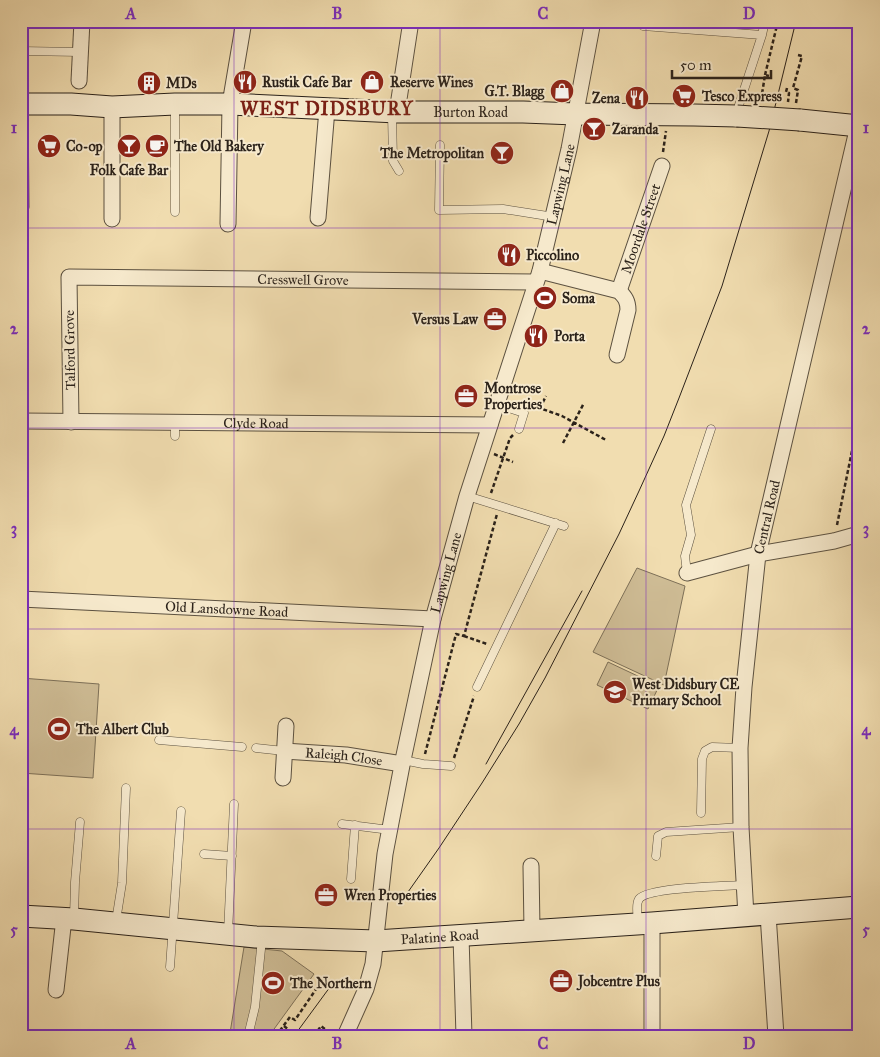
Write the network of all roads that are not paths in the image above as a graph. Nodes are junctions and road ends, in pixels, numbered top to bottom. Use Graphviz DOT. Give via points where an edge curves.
graph roads {
  1 [pos="82,21"];
  2 [pos="244,21"];
  3 [pos="411,21"];
  4 [pos="593,21"];
  5 [pos="765,21"];
  6 [pos="642,26"];
  7 [pos="762,35"];
  8 [pos="21,51"];
  9 [pos="80,52"];
  10 [pos="79,81"];
  11 [pos="23,104"];
  12 [pos="175,104"];
  13 [pos="230,104"];
  14 [pos="112,107"];
  15 [pos="327,109"];
  16 [pos="394,112"];
  17 [pos="576,114"];
  18 [pos="738,116"];
  19 [pos="858,126"];
  20 [pos="440,145"];
  21 [pos="662,166"];
  22 [pos="399,171"];
  23 [pos="21,207"];
  24 [pos="175,212"];
  25 [pos="554,217"];
  26 [pos="318,218"];
  27 [pos="112,219"];
  28 [pos="228,224"];
  29 [pos="538,276"];
  30 [pos="69,277"];
  31 [pos="619,291"];
  32 [pos="617,355"];
  33 [pos="496,404"];
  34 [pos="21,421"];
  35 [pos="71,422"];
  36 [pos="490,425"];
  37 [pos="519,428"];
  38 [pos="711,429"];
  39 [pos="467,496"];
  40 [pos="859,534"];
  41 [pos="758,554"];
  42 [pos="687,573"];
  43 [pos="21,599"];
  44 [pos="433,619"];
  45 [pos="476,687"];
  46 [pos="286,726"];
  47 [pos="159,740"];
  48 [pos="242,747"];
  49 [pos="256,748"];
  50 [pos="740,748"];
  51 [pos="284,750"];
  52 [pos="402,762"];
  53 [pos="451,766"];
  54 [pos="283,778"];
  55 [pos="126,788"];
  56 [pos="234,804"];
  57 [pos="181,811"];
  58 [pos="701,813"];
  59 [pos="80,822"];
  60 [pos="342,824"];
  61 [pos="355,825"];
  62 [pos="741,827"];
  63 [pos="390,830"];
  64 [pos="204,854"];
  65 [pos="232,856"];
  66 [pos="656,856"];
  67 [pos="531,866"];
  68 [pos="352,879"];
  69 [pos="744,885"];
  70 [pos="859,907"];
  71 [pos="768,914"];
  72 [pos="21,916"];
  73 [pos="746,916"];
  74 [pos="69,919"];
  75 [pos="116,923"];
  76 [pos="645,923"];
  77 [pos="172,929"];
  78 [pos="532,930"];
  79 [pos="228,935"];
  80 [pos="461,936"];
  81 [pos="262,937"];
  82 [pos="376,941"];
  83 [pos="170,967"];
  84 [pos="56,990"];
  85 [pos="345,1034"];
  86 [pos="248,1036"];
  87 [pos="464,1036"];
  88 [pos="652,1036"];
  89 [pos="776,1036"];
  1 -- 9 [label="street"];
  2 -- 13 [label="street"];
  3 -- 16 [label="street"];
  4 -- 17 [label="street, Lapwing Lane"];
  5 -- 7 [label="lane"];
  6 -- 7 [label="lane"];
  7 -- 18 [label="lane"];
  8 -- 9 [label="lane"];
  9 -- 10 [label="street"];
  11 -- 14 [label="street, Burton Road"];
  11 -- 23 [label="lane" via="25,207"];
  12 -- 13 [label="street, Burton Road"];
  12 -- 14 [label="street, Burton Road"];
  12 -- 24 [label="lane"];
  13 -- 15 [label="street, Burton Road"];
  13 -- 28 [label="street"];
  14 -- 27 [label="street"];
  15 -- 16 [label="street, Burton Road"];
  15 -- 26 [label="street"];
  16 -- 17 [label="street, Burton Road"];
  16 -- 22 [label="lane" via="393,162"];
  17 -- 18 [label="street, Burton Road"];
  17 -- 25 [label="street, Lapwing Lane"];
  18 -- 19 [label="street, Burton Road, bridge"];
  19 -- 41 [label="street, Central Road" via="850,173"];
  20 -- 25 [label="lane" via="438,210 503,209"];
  21 -- 31 [label="street, Moordale Street"];
  25 -- 29 [label="street, Lapwing Lane"];
  29 -- 30 [label="street, Cresswell Grove"];
  29 -- 31 [label="street, Cresswell Grove"];
  29 -- 33 [label="street, Lapwing Lane"];
  30 -- 35 [label="street, Talford Grove"];
  31 -- 32 [label="street" via="628,303 628,310"];
  33 -- 36 [label="street, Lapwing Lane"];
  33 -- 37 [label="lane" via="524,413"];
  34 -- 35 [label="street, Clyde Road"];
  35 -- 36 [label="street, Clyde Road" via="175,430"];
  36 -- 39 [label="street, Lapwing Lane"];
  38 -- 42 [label="lane" via="686,505 691,535 685,556"];
  39 -- 44 [label="street, Lapwing Lane"];
  39 -- 45 [label="lane" via="560,524"];
  40 -- 41 [label="street"];
  41 -- 42 [label="street"];
  41 -- 50 [label="street, Central Road"];
  43 -- 44 [label="street, Old Lansdowne Road"];
  44 -- 52 [label="street, Lapwing Lane"];
  46 -- 51 [label="street, Raleigh Close"];
  47 -- 48 [label="lane"];
  49 -- 51 [label="lane"];
  50 -- 58 [label="lane" via="712,747 705,751"];
  50 -- 62 [label="street, Central Road"];
  51 -- 52 [label="street, Raleigh Close"];
  51 -- 54 [label="street, Raleigh Close"];
  52 -- 53 [label="lane"];
  52 -- 63 [label="street, Lapwing Lane"];
  55 -- 75 [label="lane" via="122,883"];
  56 -- 65 [label="lane"];
  57 -- 77 [label="lane"];
  59 -- 74 [label="lane"];
  60 -- 61 [label="lane"];
  61 -- 63 [label="lane"];
  61 -- 68 [label="lane"];
  62 -- 66 [label="lane" via="666,832 658,836"];
  62 -- 69 [label="street, Central Road"];
  63 -- 82 [label="street, Lapwing Lane"];
  64 -- 65 [label="lane"];
  65 -- 79 [label="lane"];
  67 -- 78 [label="street"];
  69 -- 73 [label="street, Central Road"];
  69 -- 76 [label="lane" via="692,887 641,896 638,902"];
  70 -- 71 [label="street, Palatine Road"];
  71 -- 73 [label="street, Palatine Road"];
  71 -- 89 [label="street"];
  72 -- 74 [label="street, Palatine Road"];
  73 -- 76 [label="street, Palatine Road"];
  74 -- 75 [label="street, Palatine Road"];
  74 -- 84 [label="street"];
  75 -- 77 [label="street, Palatine Road"];
  76 -- 78 [label="street, Palatine Road"];
  76 -- 88 [label="street"];
  77 -- 79 [label="street, Palatine Road"];
  77 -- 83 [label="lane"];
  78 -- 80 [label="street, Palatine Road"];
  79 -- 81 [label="street, Palatine Road"];
  80 -- 82 [label="street, Palatine Road"];
  80 -- 87 [label="street"];
  81 -- 82 [label="street, Palatine Road"];
  81 -- 86 [label="lane" via="255,1007"];
  82 -- 85 [label="street, Lapwing Lane" via="366,989"];
}
